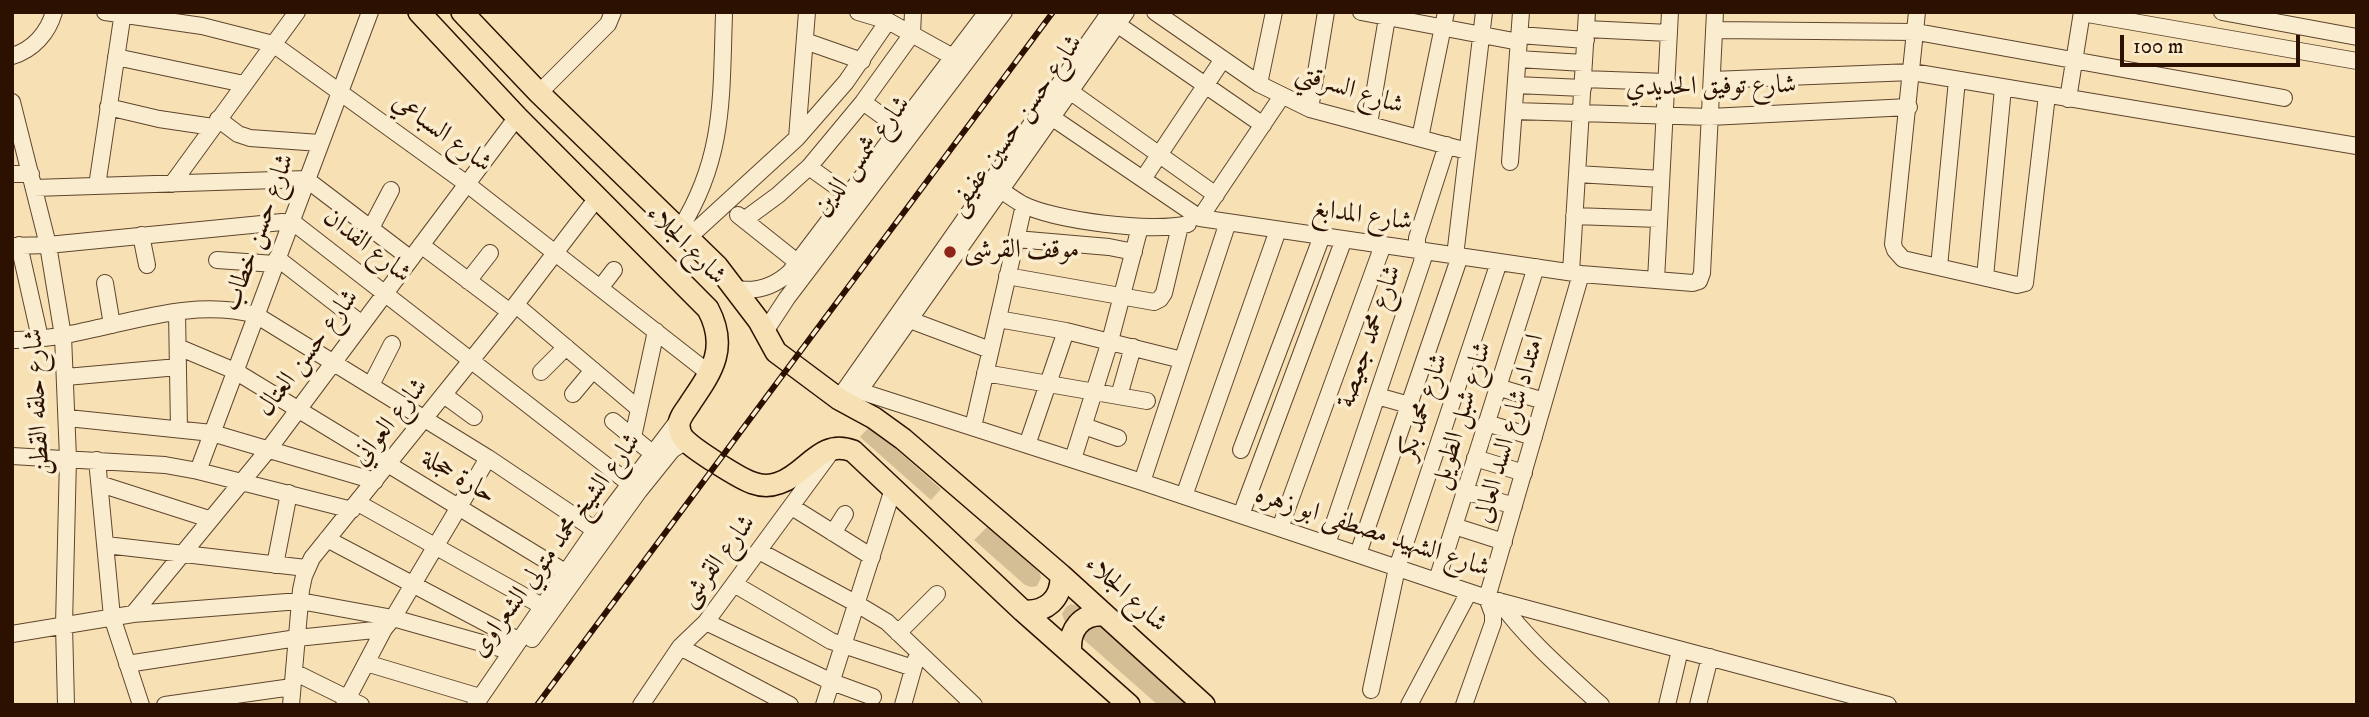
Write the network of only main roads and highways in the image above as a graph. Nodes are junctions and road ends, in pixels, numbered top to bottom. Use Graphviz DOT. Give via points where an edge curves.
graph roads {
  1 [pos="419,12"];
  2 [pos="463,12"];
  3 [pos="638,188"];
  4 [pos="604,205"];
  5 [pos="681,230"];
  6 [pos="647,247"];
  7 [pos="1061,575"];
  8 [pos="1023,611"];
  9 [pos="1105,615"];
  10 [pos="1072,653"];
  11 [pos="1129,705"];
  12 [pos="1203,705"];
  1 -- 4 [label="main road, شارع الجلاء"];
  2 -- 3 [label="main road, شارع الجلاء"];
  3 -- 4 [label="main road" via="627,208"];
  3 -- 5 [label="main road, شارع الجلاء"];
  4 -- 6 [label="main road, شارع الجلاء"];
  5 -- 6 [label="main road" via="661,225"];
  5 -- 7 [label="main road, شارع الجلاء" via="736,289 775,352 849,395"];
  6 -- 8 [label="main road, شارع الجلاء" via="701,300 717,330 717,353 710,374 680,418 686,441 745,480 763,485 782,482 834,447 859,455"];
  7 -- 8 [label="main road" via="1059,592 1048,606"];
  7 -- 9 [label="main road, شارع الجلاء"];
  8 -- 10 [label="main road"];
  9 -- 10 [label="main road" via="1077,623 1070,643"];
  9 -- 12 [label="main road, شارع الجلاء"];
  10 -- 11 [label="main road"];
}
